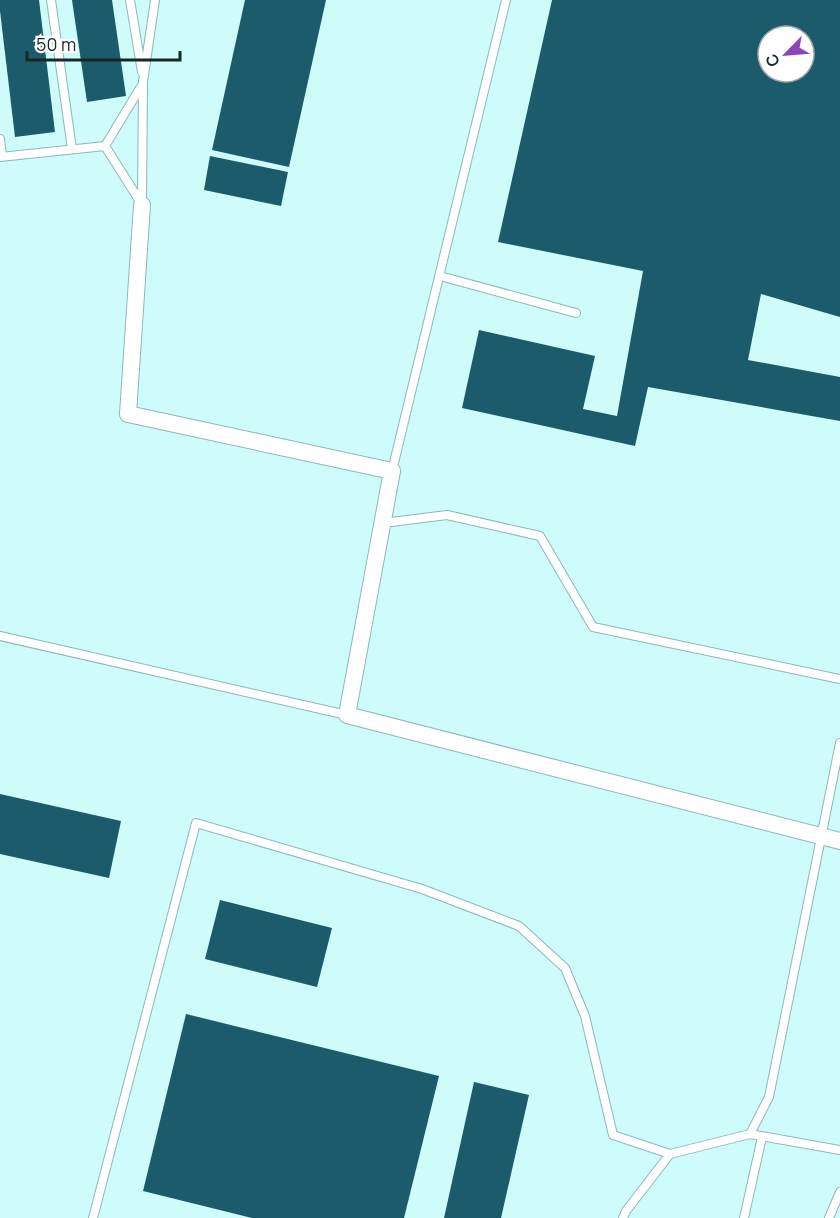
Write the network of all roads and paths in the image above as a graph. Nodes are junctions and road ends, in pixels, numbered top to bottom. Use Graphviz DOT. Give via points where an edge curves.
graph roads {
  1 [pos="51,0"];
  2 [pos="130,0"];
  3 [pos="155,0"];
  4 [pos="506,0"];
  5 [pos="143,82"];
  6 [pos="0,139"];
  7 [pos="105,146"];
  8 [pos="72,149"];
  9 [pos="1,156"];
  10 [pos="142,205"];
  11 [pos="440,276"];
  12 [pos="576,313"];
  13 [pos="392,471"];
  14 [pos="383,523"];
  15 [pos="0,636"];
  16 [pos="840,679"];
  17 [pos="347,715"];
  18 [pos="840,743"];
  19 [pos="822,836"];
  20 [pos="840,841"];
  21 [pos="750,1134"];
  22 [pos="762,1137"];
  23 [pos="840,1150"];
  24 [pos="670,1154"];
  25 [pos="840,1191"];
  26 [pos="93,1218"];
  27 [pos="623,1218"];
  28 [pos="744,1218"];
  29 [pos="829,1218"];
  1 -- 8 [label="lane"];
  2 -- 5 [label="lane"];
  3 -- 5 [label="lane"];
  4 -- 11 [label="lane"];
  5 -- 7 [label="lane"];
  5 -- 10 [label="lane"];
  6 -- 9 [label="lane"];
  7 -- 8 [label="lane"];
  7 -- 10 [label="lane"];
  8 -- 9 [label="lane"];
  10 -- 13 [label="street" via="128,414"];
  11 -- 12 [label="lane"];
  11 -- 13 [label="lane"];
  13 -- 14 [label="street"];
  14 -- 16 [label="lane" via="447,515 540,536 593,627"];
  14 -- 17 [label="street"];
  15 -- 17 [label="lane"];
  17 -- 19 [label="street"];
  18 -- 19 [label="lane"];
  19 -- 20 [label="street"];
  19 -- 21 [label="lane" via="769,1096"];
  21 -- 22 [label="lane"];
  21 -- 24 [label="lane"];
  22 -- 23 [label="lane"];
  22 -- 28 [label="lane"];
  24 -- 26 [label="lane" via="613,1136 585,1016 565,968 519,926 422,889 196,824"];
  24 -- 27 [label="lane"];
  25 -- 29 [label="lane"];
}
